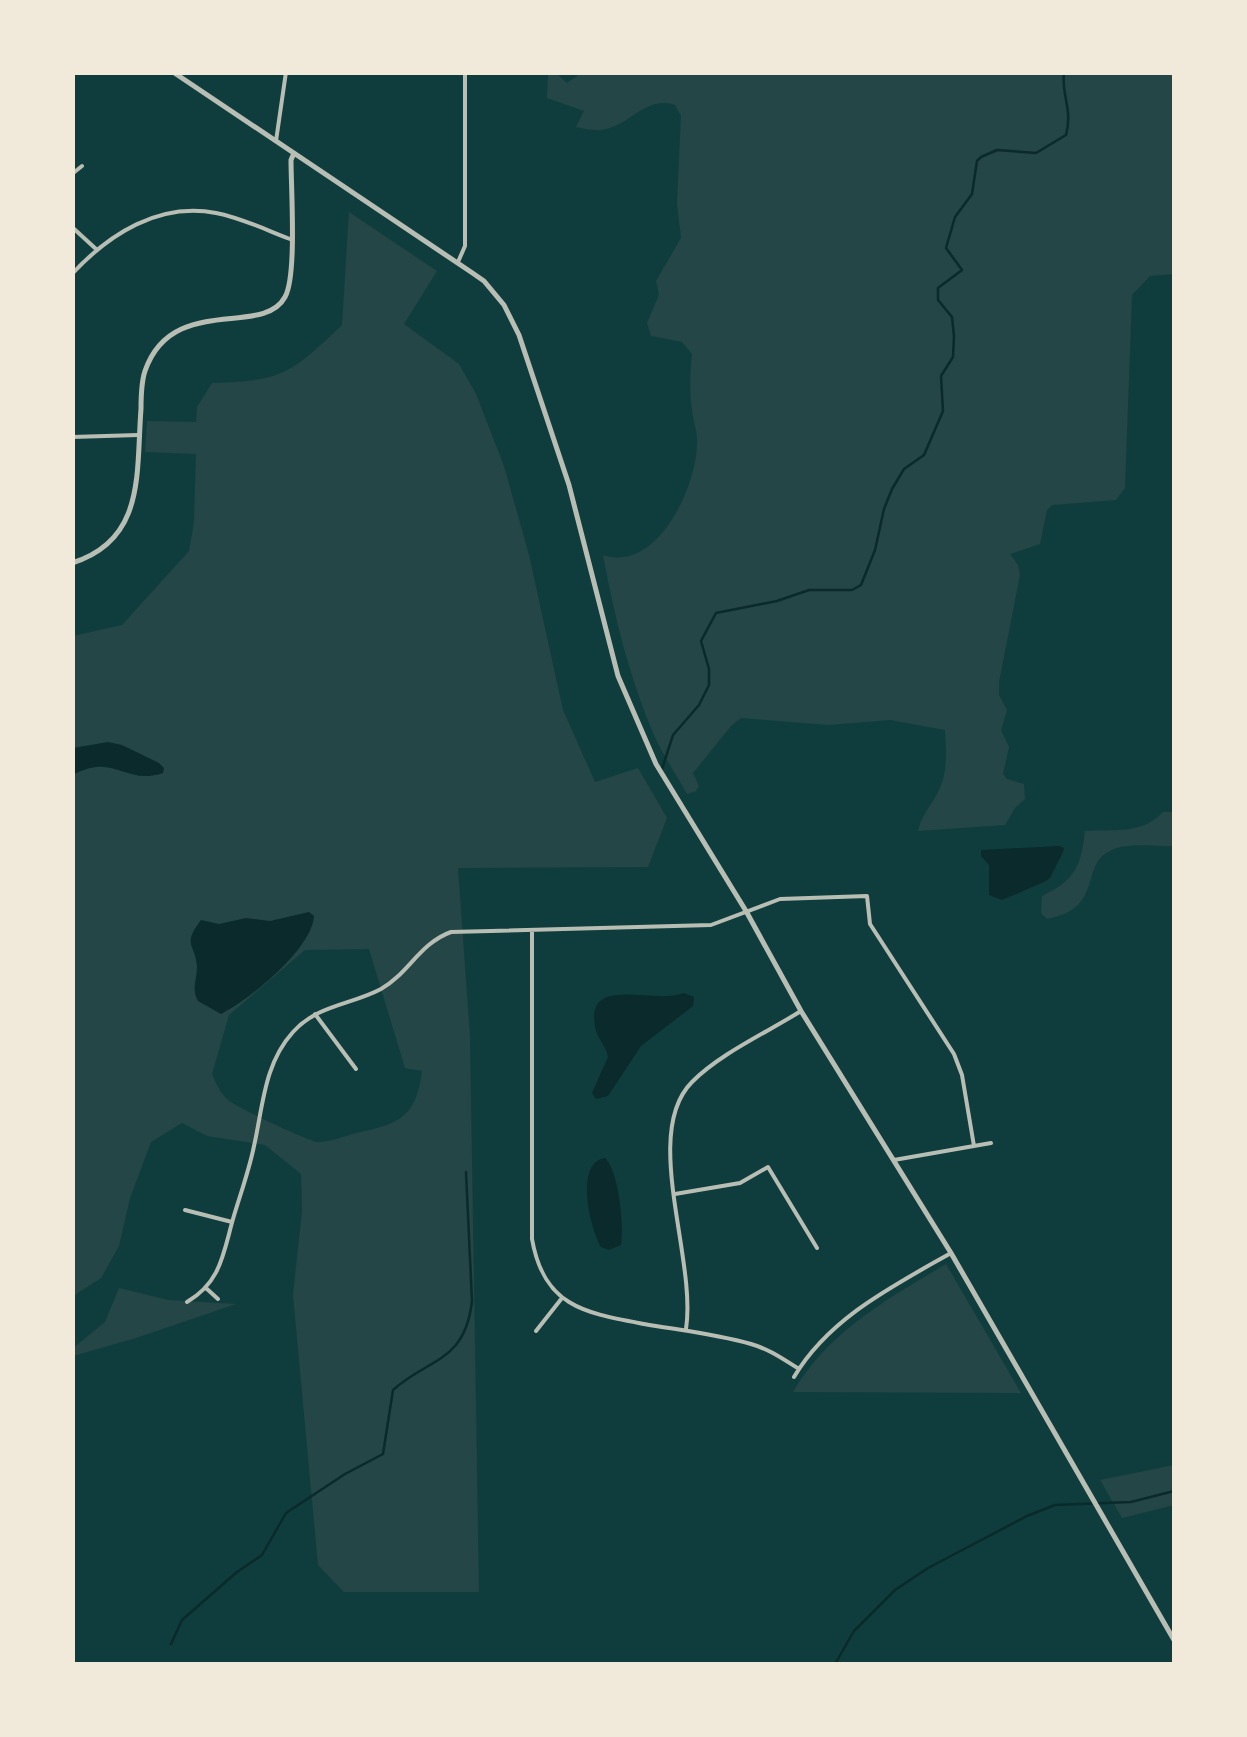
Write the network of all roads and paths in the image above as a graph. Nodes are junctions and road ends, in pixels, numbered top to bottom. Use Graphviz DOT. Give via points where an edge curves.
graph roads {
  1 [pos="173,72"];
  2 [pos="286,72"];
  3 [pos="465,72"];
  4 [pos="276,141"];
  5 [pos="294,153"];
  6 [pos="82,166"];
  7 [pos="72,174"];
  8 [pos="72,227"];
  9 [pos="290,239"];
  10 [pos="96,249"];
  11 [pos="458,262"];
  12 [pos="72,274"];
  13 [pos="139,434"];
  14 [pos="72,437"];
  15 [pos="72,562"];
  16 [pos="746,911"];
  17 [pos="532,930"];
  18 [pos="801,1011"];
  19 [pos="315,1014"];
  20 [pos="356,1069"];
  21 [pos="991,1143"];
  22 [pos="974,1146"];
  23 [pos="894,1160"];
  24 [pos="675,1194"];
  25 [pos="185,1210"];
  26 [pos="232,1222"];
  27 [pos="817,1248"];
  28 [pos="951,1254"];
  29 [pos="207,1288"];
  30 [pos="562,1298"];
  31 [pos="218,1299"];
  32 [pos="187,1302"];
  33 [pos="536,1331"];
  34 [pos="685,1331"];
  35 [pos="798,1369"];
  36 [pos="794,1377"];
  37 [pos="1174,1640"];
  1 -- 4 [label="street"];
  2 -- 4 [label="street"];
  3 -- 11 [label="street" via="465,246"];
  4 -- 5 [label="street"];
  5 -- 9 [label="street"];
  5 -- 11 [label="street"];
  6 -- 7 [label="street"];
  8 -- 10 [label="street"];
  9 -- 10 [label="street" via="228,216 174,212 134,224"];
  9 -- 13 [label="street" via="291,278 277,307 198,322 160,347 144,372"];
  10 -- 12 [label="street"];
  11 -- 16 [label="street" via="484,281 512,319 569,485 626,699 656,764"];
  13 -- 14 [label="street"];
  13 -- 15 [label="street" via="135,489 123,530 96,554"];
  16 -- 17 [label="street" via="711,925"];
  16 -- 18 [label="street"];
  16 -- 22 [label="street" via="788,898 867,896 870,924 954,1054"];
  17 -- 19 [label="street" via="442,936 379,990"];
  17 -- 30 [label="street" via="532,1239 542,1274"];
  18 -- 23 [label="street"];
  18 -- 24 [label="street" via="704,1071 682,1095 668,1140"];
  19 -- 20 [label="street"];
  19 -- 26 [label="street" via="293,1031 273,1062"];
  21 -- 22 [label="street"];
  22 -- 23 [label="street"];
  23 -- 28 [label="street"];
  24 -- 27 [label="street" via="740,1182 768,1167"];
  24 -- 34 [label="street" via="689,1290"];
  25 -- 26 [label="street"];
  26 -- 29 [label="street" via="224,1261"];
  28 -- 35 [label="street" via="833,1328"];
  28 -- 37 [label="street"];
  29 -- 31 [label="street"];
  29 -- 32 [label="street"];
  30 -- 33 [label="street"];
  30 -- 34 [label="street" via="588,1313"];
  34 -- 35 [label="street" via="756,1345"];
  35 -- 36 [label="street"];
}
